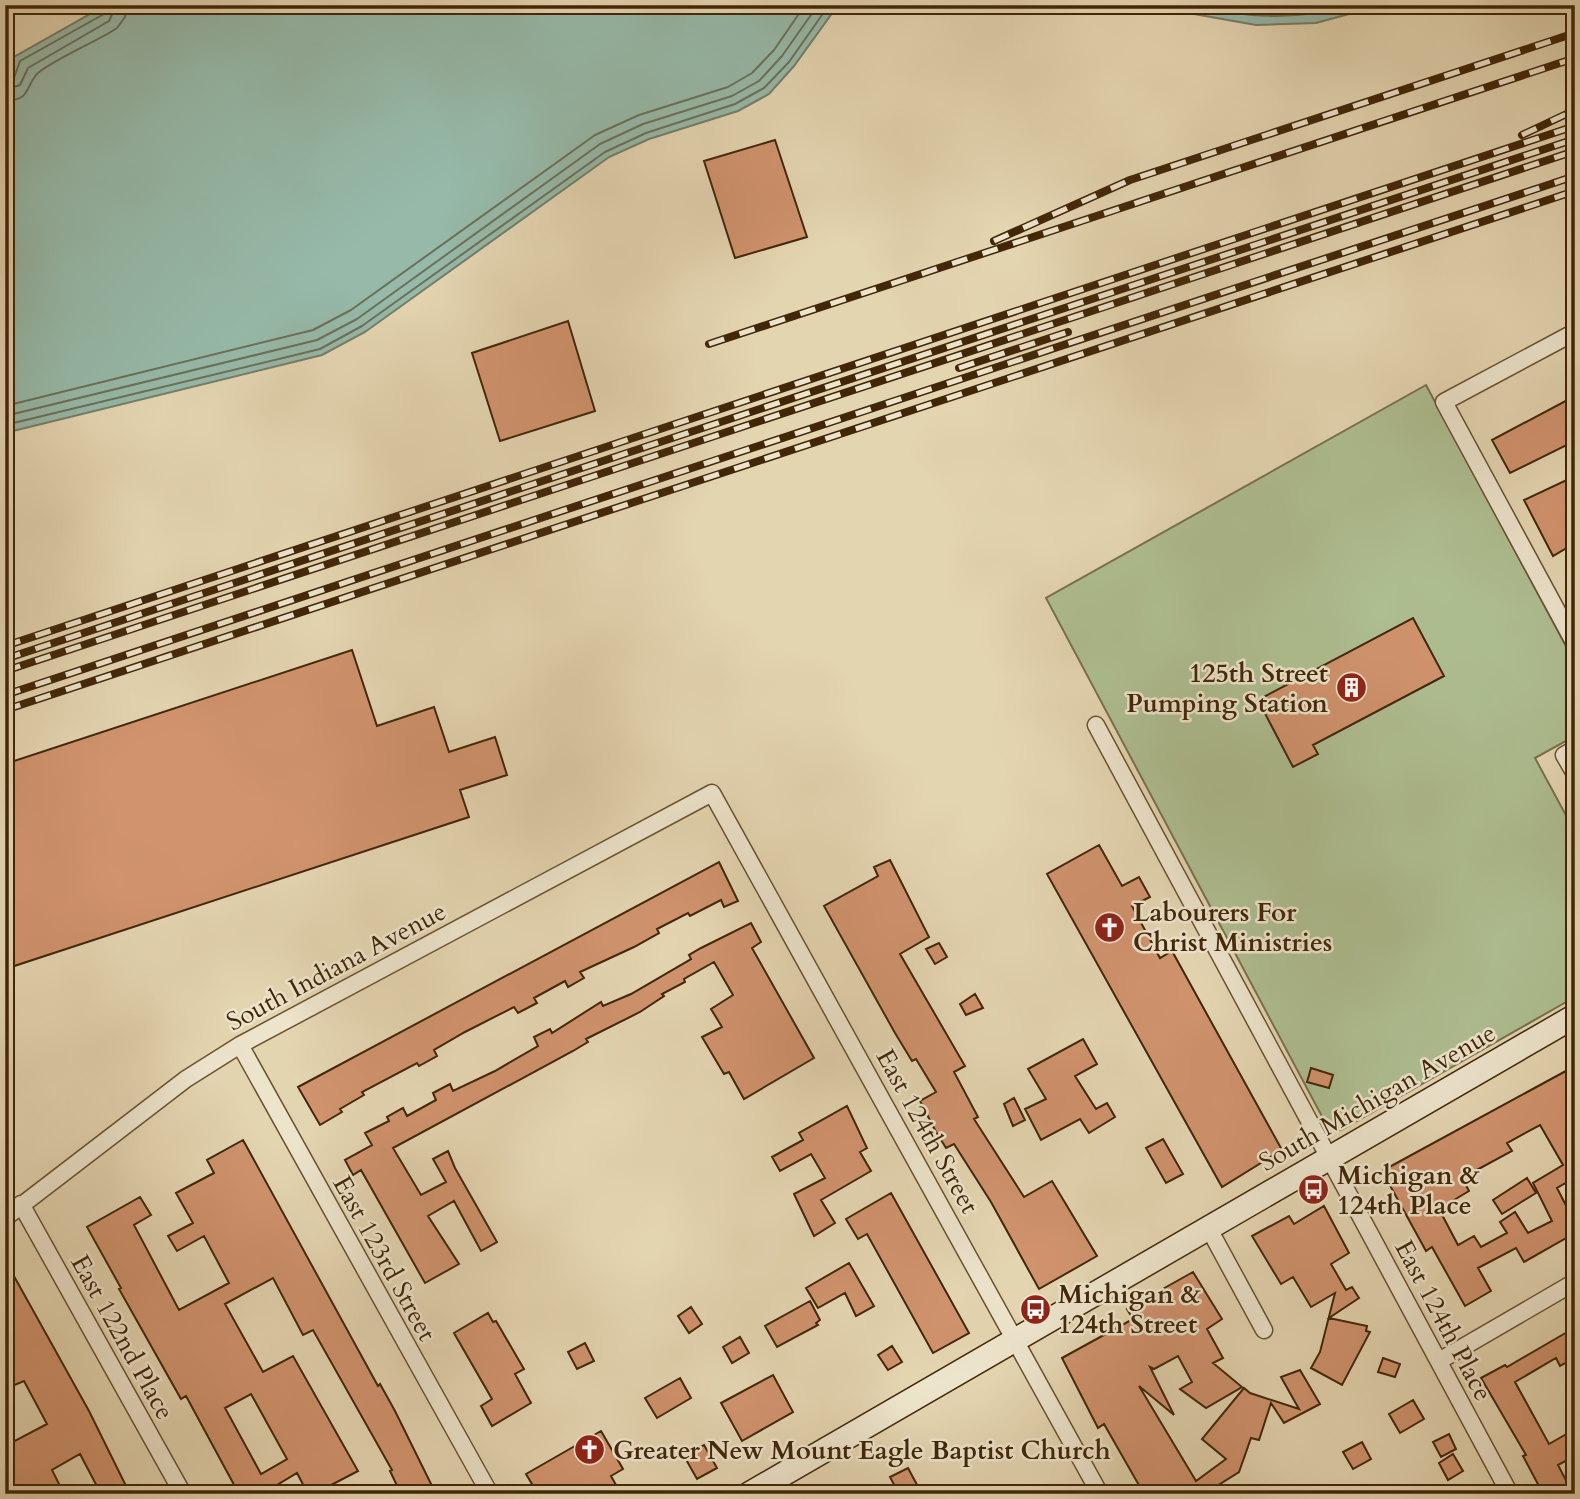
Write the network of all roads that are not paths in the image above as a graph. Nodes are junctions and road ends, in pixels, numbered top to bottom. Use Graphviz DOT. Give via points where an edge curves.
graph roads {
  1 [pos="1575,332"];
  2 [pos="1575,643"];
  3 [pos="1096,725"];
  4 [pos="1575,749"];
  5 [pos="1575,774"];
  6 [pos="712,793"];
  7 [pos="1575,1016"];
  8 [pos="240,1045"];
  9 [pos="1329,1157"];
  10 [pos="21,1204"];
  11 [pos="5,1218"];
  12 [pos="1208,1227"];
  13 [pos="1575,1282"];
  14 [pos="1264,1330"];
  15 [pos="1015,1340"];
  16 [pos="1438,1361"];
  17 [pos="183,1494"];
  18 [pos="490,1494"];
  19 [pos="749,1494"];
  20 [pos="1100,1494"];
  21 [pos="1510,1494"];
  1 -- 2 [label="street" via="1444,402"];
  3 -- 9 [label="street, East 124th Place"];
  4 -- 5 [label="street" via="1564,755"];
  6 -- 8 [label="street, South Indiana Avenue"];
  6 -- 15 [label="street, East 124th Street"];
  7 -- 9 [label="main road, South Michigan Avenue"];
  8 -- 10 [label="street, South Indiana Avenue" via="186,1079"];
  8 -- 18 [label="street, East 123rd Street"];
  9 -- 12 [label="main road, South Michigan Avenue"];
  9 -- 16 [label="street, East 124th Place"];
  10 -- 11 [label="street, South Indiana Avenue"];
  10 -- 17 [label="street, East 122nd Place"];
  12 -- 14 [label="street"];
  12 -- 15 [label="main road, South Michigan Avenue"];
  13 -- 16 [label="street"];
  15 -- 19 [label="main road, South Michigan Avenue"];
  15 -- 20 [label="street, East 124th Street"];
  16 -- 21 [label="street, East 124th Place"];
}
